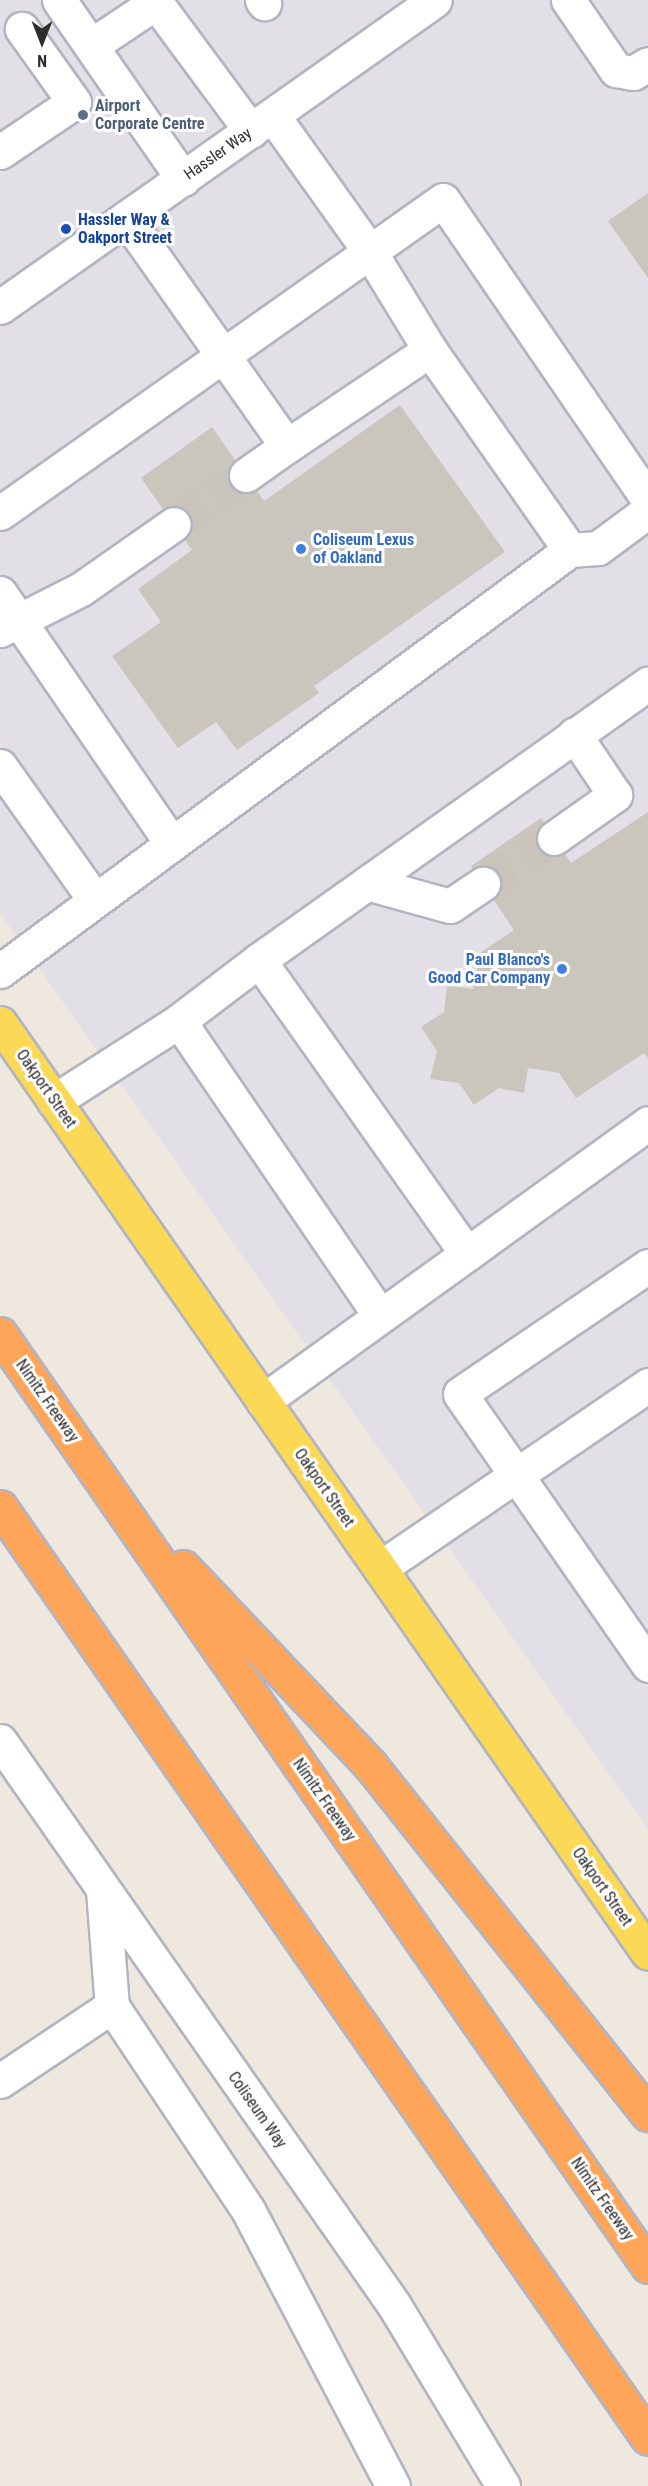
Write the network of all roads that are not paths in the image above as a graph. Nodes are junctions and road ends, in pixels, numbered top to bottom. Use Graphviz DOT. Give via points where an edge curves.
graph roads {
  1 [pos="435,0"];
  2 [pos="568,0"];
  3 [pos="154,1"];
  4 [pos="401,9"];
  5 [pos="76,22"];
  6 [pos="22,29"];
  7 [pos="648,64"];
  8 [pos="262,123"];
  9 [pos="0,152"];
  10 [pos="183,179"];
  11 [pos="126,218"];
  12 [pos="370,252"];
  13 [pos="0,307"];
  14 [pos="430,350"];
  15 [pos="224,355"];
  16 [pos="287,446"];
  17 [pos="246,475"];
  18 [pos="648,499"];
  19 [pos="648,511"];
  20 [pos="0,513"];
  21 [pos="174,524"];
  22 [pos="570,550"];
  23 [pos="6,614"];
  24 [pos="648,684"];
  25 [pos="574,734"];
  26 [pos="0,766"];
  27 [pos="554,838"];
  28 [pos="171,843"];
  29 [pos="368,883"];
  30 [pos="483,884"];
  31 [pos="95,900"];
  32 [pos="260,960"];
  33 [pos="0,971"];
  34 [pos="179,1021"];
  35 [pos="0,1023"];
  36 [pos="54,1101"];
  37 [pos="648,1123"];
  38 [pos="467,1254"];
  39 [pos="648,1266"];
  40 [pos="381,1316"];
  41 [pos="0,1335"];
  42 [pos="648,1385"];
  43 [pos="263,1401"];
  44 [pos="515,1475"];
  45 [pos="108,1488"];
  46 [pos="0,1507"];
  47 [pos="380,1568"];
  48 [pos="648,1665"];
  49 [pos="0,1741"];
  50 [pos="103,1889"];
  51 [pos="648,1953"];
  52 [pos="112,2006"];
  53 [pos="0,2081"];
  54 [pos="648,2114"];
  55 [pos="648,2266"];
  56 [pos="648,2438"];
  57 [pos="393,2486"];
  58 [pos="503,2486"];
  1 -- 4 [label="street, Hassler Way"];
  2 -- 7 [label="street" via="616,70 633,73"];
  3 -- 5 [label="street"];
  3 -- 8 [label="street"];
  4 -- 8 [label="street, Hassler Way"];
  5 -- 10 [label="street"];
  6 -- 9 [label="street" via="74,102"];
  8 -- 10 [label="street, Hassler Way"];
  8 -- 12 [label="street"];
  10 -- 11 [label="street, Hassler Way"];
  11 -- 13 [label="street, Hassler Way"];
  11 -- 15 [label="street"];
  12 -- 14 [label="street"];
  12 -- 15 [label="street"];
  12 -- 18 [label="street" via="443,200"];
  14 -- 16 [label="street"];
  14 -- 22 [label="street"];
  15 -- 16 [label="street"];
  15 -- 20 [label="street"];
  16 -- 17 [label="street"];
  19 -- 22 [label="street" via="598,548"];
  21 -- 23 [label="street" via="81,589"];
  22 -- 28 [label="street"];
  23 -- 28 [label="street"];
  24 -- 25 [label="street"];
  25 -- 27 [label="street" via="615,795"];
  25 -- 29 [label="street"];
  26 -- 31 [label="street"];
  28 -- 31 [label="street"];
  29 -- 30 [label="street" via="450,906"];
  29 -- 32 [label="street"];
  31 -- 33 [label="street"];
  32 -- 34 [label="street"];
  32 -- 38 [label="street"];
  34 -- 36 [label="street"];
  34 -- 40 [label="street"];
  35 -- 36 [label="main road, Oakport Street"];
  36 -- 43 [label="main road, Oakport Street"];
  37 -- 38 [label="street"];
  38 -- 40 [label="street"];
  39 -- 44 [label="street" via="460,1394"];
  40 -- 43 [label="street"];
  41 -- 45 [label="highway, Nimitz Freeway"];
  42 -- 44 [label="street"];
  43 -- 47 [label="main road, Oakport Street"];
  44 -- 47 [label="street"];
  44 -- 48 [label="street"];
  45 -- 54 [label="highway" via="371,1766"];
  45 -- 55 [label="highway, Nimitz Freeway"];
  46 -- 56 [label="highway"];
  47 -- 51 [label="main road, Oakport Street"];
  49 -- 50 [label="street, Coliseum Way"];
  50 -- 52 [label="street"];
  50 -- 58 [label="street, Coliseum Way" via="394,2305"];
  52 -- 53 [label="street"];
  52 -- 57 [label="street" via="248,2210"];
}
